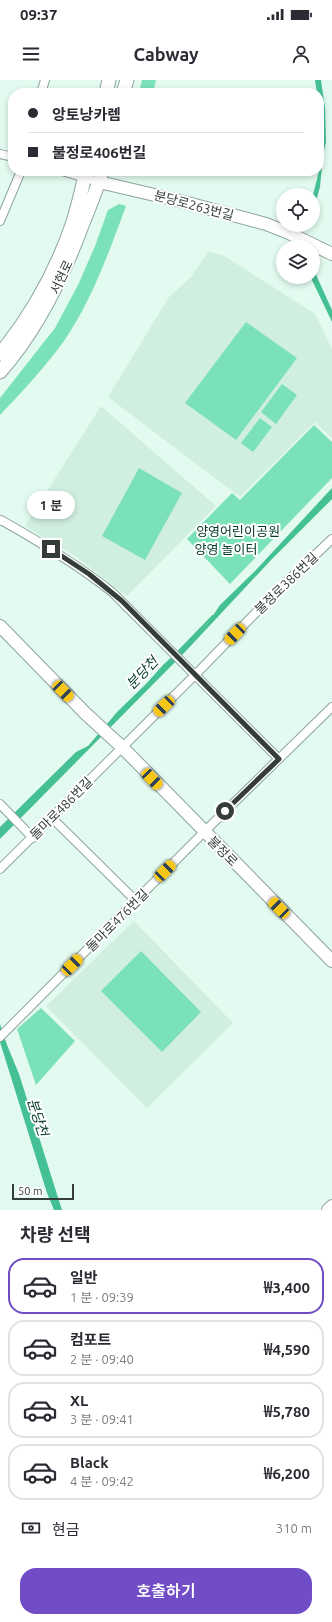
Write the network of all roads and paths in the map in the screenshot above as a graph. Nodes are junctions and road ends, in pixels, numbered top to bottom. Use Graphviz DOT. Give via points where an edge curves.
graph roads {
  1 [pos="19,176"];
  2 [pos="84,176"];
  3 [pos="100,176"];
  4 [pos="0,221"];
  5 [pos="329,250"];
  6 [pos="0,354"];
  7 [pos="0,372"];
  8 [pos="0,521"];
  9 [pos="332,539"];
  10 [pos="0,626"];
  11 [pos="193,672"];
  12 [pos="332,707"];
  13 [pos="118,744"];
  14 [pos="279,759"];
  15 [pos="1,804"];
  16 [pos="52,818"];
  17 [pos="204,832"];
  18 [pos="32,837"];
  19 [pos="0,869"];
  20 [pos="136,900"];
  21 [pos="332,961"];
  22 [pos="0,1037"];
  23 [pos="332,1206"];
  24 [pos="328,1210"];
  1 -- 4 [label="street"];
  2 -- 6 [label="main road, 서현로" via="72,225 58,260 40,296 17,333"];
  3 -- 5 [label="main road, 분당로263번길" via="266,224"];
  3 -- 7 [label="main road, 서현로" via="53,295 30,332"];
  8 -- 11 [label="street" via="89,574 122,601"];
  9 -- 11 [label="street, 불정로386번길"];
  10 -- 13 [label="main road, 불정로"];
  11 -- 13 [label="street, 불정로386번길"];
  11 -- 14 [label="street"];
  12 -- 14 [label="street, 돌마로476번길"];
  13 -- 16 [label="street, 돌마로486번길"];
  13 -- 17 [label="main road, 불정로"];
  14 -- 17 [label="street, 돌마로476번길"];
  15 -- 18 [label="street"];
  16 -- 18 [label="street, 돌마로486번길"];
  16 -- 20 [label="street"];
  17 -- 20 [label="street, 돌마로476번길"];
  17 -- 21 [label="main road, 불정로"];
  18 -- 19 [label="street, 돌마로486번길"];
  20 -- 22 [label="street, 돌마로476번길"];
  23 -- 24 [label="main road"];
}
